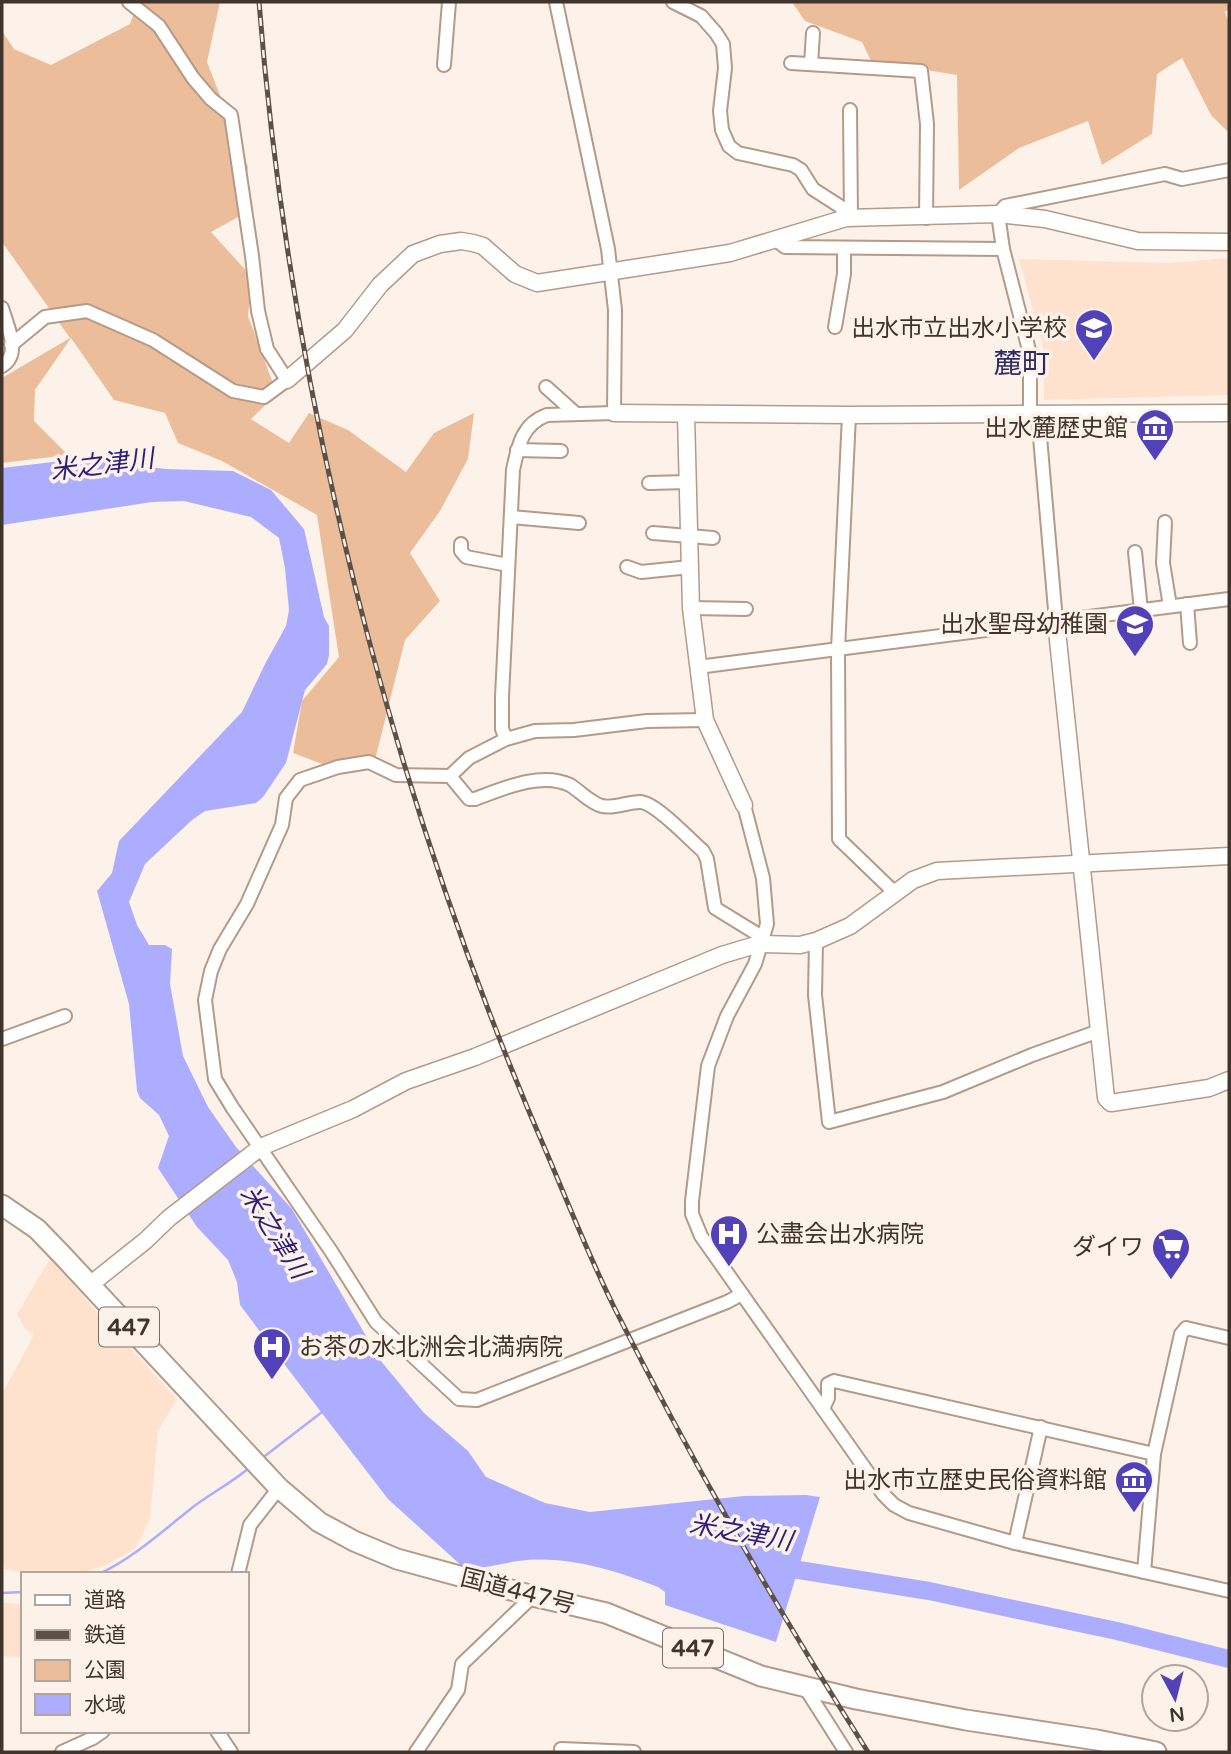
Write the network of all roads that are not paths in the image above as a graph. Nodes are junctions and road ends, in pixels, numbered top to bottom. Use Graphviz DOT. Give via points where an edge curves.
graph roads {
  1 [pos="130,2"];
  2 [pos="449,2"];
  3 [pos="556,2"];
  4 [pos="673,2"];
  5 [pos="813,33"];
  6 [pos="791,63"];
  7 [pos="811,64"];
  8 [pos="444,65"];
  9 [pos="850,110"];
  10 [pos="1229,170"];
  11 [pos="998,214"];
  12 [pos="849,218"];
  13 [pos="926,218"];
  14 [pos="776,240"];
  15 [pos="1229,242"];
  16 [pos="844,248"];
  17 [pos="1003,249"];
  18 [pos="611,272"];
  19 [pos="2,309"];
  20 [pos="835,327"];
  21 [pos="12,345"];
  22 [pos="2,366"];
  23 [pos="287,380"];
  24 [pos="545,387"];
  25 [pos="614,413"];
  26 [pos="1229,413"];
  27 [pos="576,414"];
  28 [pos="1034,414"];
  29 [pos="686,415"];
  30 [pos="849,415"];
  31 [pos="517,450"];
  32 [pos="561,451"];
  33 [pos="688,482"];
  34 [pos="649,483"];
  35 [pos="511,517"];
  36 [pos="1165,522"];
  37 [pos="579,523"];
  38 [pos="653,533"];
  39 [pos="689,535"];
  40 [pos="713,538"];
  41 [pos="461,544"];
  42 [pos="1135,552"];
  43 [pos="508,565"];
  44 [pos="627,567"];
  45 [pos="690,568"];
  46 [pos="1229,599"];
  47 [pos="1186,604"];
  48 [pos="1170,606"];
  49 [pos="691,608"];
  50 [pos="746,609"];
  51 [pos="1141,610"];
  52 [pos="1056,621"];
  53 [pos="1190,643"];
  54 [pos="838,649"];
  55 [pos="698,667"];
  56 [pos="705,720"];
  57 [pos="506,739"];
  58 [pos="450,776"];
  59 [pos="744,805"];
  60 [pos="1229,856"];
  61 [pos="1080,864"];
  62 [pos="894,892"];
  63 [pos="760,941"];
  64 [pos="816,941"];
  65 [pos="65,1016"];
  66 [pos="1099,1031"];
  67 [pos="2,1039"];
  68 [pos="1229,1080"];
  69 [pos="261,1147"];
  70 [pos="2,1205"];
  71 [pos="91,1284"];
  72 [pos="742,1294"];
  73 [pos="1229,1338"];
  74 [pos="823,1409"];
  75 [pos="1041,1427"];
  76 [pos="1154,1454"];
  77 [pos="279,1488"];
  78 [pos="1015,1543"];
  79 [pos="238,1572"];
  80 [pos="1144,1572"];
  81 [pos="1229,1591"];
  82 [pos="534,1596"];
  83 [pos="804,1686"];
  84 [pos="100,1733"];
  85 [pos="218,1733"];
  86 [pos="1094,1746"];
  87 [pos="1143,1751"];
  88 [pos="62,1752"];
  89 [pos="231,1752"];
  90 [pos="416,1752"];
  91 [pos="561,1752"];
  92 [pos="634,1752"];
  93 [pos="846,1752"];
  1 -- 23 [label="street" via="159,26 193,78 231,114 258,311 267,349"];
  2 -- 8 [label="street"];
  3 -- 18 [label="street"];
  4 -- 12 [label="street" via="701,16 723,44 720,111 729,146 738,153 793,165 813,189 841,207"];
  5 -- 7 [label="street"];
  6 -- 7 [label="street"];
  7 -- 13 [label="street" via="920,71 927,124"];
  9 -- 12 [label="street"];
  10 -- 11 [label="street" via="1182,179 1165,174 1005,206"];
  11 -- 13 [label="street"];
  11 -- 15 [label="street" via="1045,219 1138,241"];
  11 -- 17 [label="street"];
  12 -- 13 [label="street"];
  12 -- 14 [label="street"];
  14 -- 16 [label="street" via="785,247"];
  14 -- 18 [label="street" via="730,253"];
  16 -- 17 [label="street"];
  16 -- 20 [label="street"];
  17 -- 28 [label="street" via="1030,354"];
  18 -- 23 [label="street" via="537,283 514,274 483,246 461,241 440,244 412,254 380,285 345,330"];
  18 -- 25 [label="street"];
  19 -- 21 [label="street"];
  21 -- 22 [label="street" via="12,354"];
  21 -- 23 [label="street" via="45,317 87,311 153,340 233,391 264,397"];
  24 -- 27 [label="street"];
  25 -- 27 [label="street"];
  25 -- 29 [label="street"];
  26 -- 28 [label="street"];
  27 -- 31 [label="street" via="538,418 525,430"];
  28 -- 30 [label="street"];
  28 -- 52 [label="street"];
  29 -- 30 [label="street"];
  29 -- 33 [label="street"];
  30 -- 54 [label="street"];
  31 -- 32 [label="street"];
  31 -- 35 [label="street"];
  33 -- 34 [label="street"];
  33 -- 39 [label="street"];
  35 -- 37 [label="street"];
  35 -- 43 [label="street"];
  36 -- 48 [label="street" via="1163,563"];
  38 -- 39 [label="street"];
  39 -- 40 [label="street"];
  39 -- 45 [label="street"];
  41 -- 43 [label="street" via="466,557"];
  42 -- 51 [label="street"];
  43 -- 57 [label="street" via="502,698"];
  44 -- 45 [label="street" via="641,572"];
  45 -- 49 [label="street"];
  46 -- 47 [label="street"];
  47 -- 48 [label="street"];
  47 -- 53 [label="street"];
  48 -- 51 [label="street"];
  49 -- 50 [label="street"];
  49 -- 55 [label="street"];
  51 -- 52 [label="street"];
  52 -- 54 [label="street"];
  52 -- 61 [label="street"];
  54 -- 55 [label="street"];
  54 -- 62 [label="street" via="839,839"];
  55 -- 56 [label="street"];
  56 -- 57 [label="street" via="536,731"];
  56 -- 59 [label="street"];
  57 -- 58 [label="street" via="469,758"];
  58 -- 63 [label="street" via="469,799 519,783 546,781 570,786 600,806 649,803 703,851 715,908"];
  58 -- 69 [label="street" via="396,775 369,762 300,780 286,798 282,825 247,904 220,949 205,1000 215,1079"];
  59 -- 63 [label="street" via="763,878 767,924"];
  60 -- 61 [label="street"];
  61 -- 62 [label="street" via="937,871"];
  61 -- 66 [label="street"];
  62 -- 64 [label="street" via="850,926"];
  63 -- 64 [label="street" via="800,945"];
  63 -- 69 [label="street" via="406,1082"];
  63 -- 72 [label="street" via="755,964 727,1016 708,1066 692,1201 701,1236"];
  64 -- 66 [label="street" via="815,995 829,1122 943,1092"];
  65 -- 67 [label="street"];
  66 -- 68 [label="street" via="1106,1098 1111,1103 1209,1088"];
  69 -- 71 [label="street"];
  69 -- 72 [label="street" via="376,1322 459,1399 477,1400"];
  70 -- 71 [label="highway, 国道447号 / 447" via="37,1230"];
  71 -- 77 [label="highway, 国道447号 / 447"];
  72 -- 74 [label="street"];
  73 -- 76 [label="street" via="1192,1328 1181,1334"];
  74 -- 75 [label="street" via="828,1384 834,1381"];
  74 -- 78 [label="street" via="894,1505"];
  75 -- 76 [label="street"];
  75 -- 78 [label="street"];
  76 -- 80 [label="street"];
  77 -- 79 [label="street" via="250,1525"];
  77 -- 82 [label="highway, 国道447号 / 447" via="319,1522 365,1546"];
  78 -- 80 [label="street"];
  80 -- 81 [label="street"];
  82 -- 83 [label="highway, 国道447号 / 447" via="606,1612 761,1676"];
  82 -- 90 [label="street" via="463,1664 458,1689"];
  83 -- 86 [label="highway, 国道447号 / 447"];
  83 -- 93 [label="street"];
  84 -- 88 [label="street"];
  85 -- 89 [label="street"];
  86 -- 87 [label="highway, 国道447号 / 447"];
  91 -- 92 [label="street"];
}
